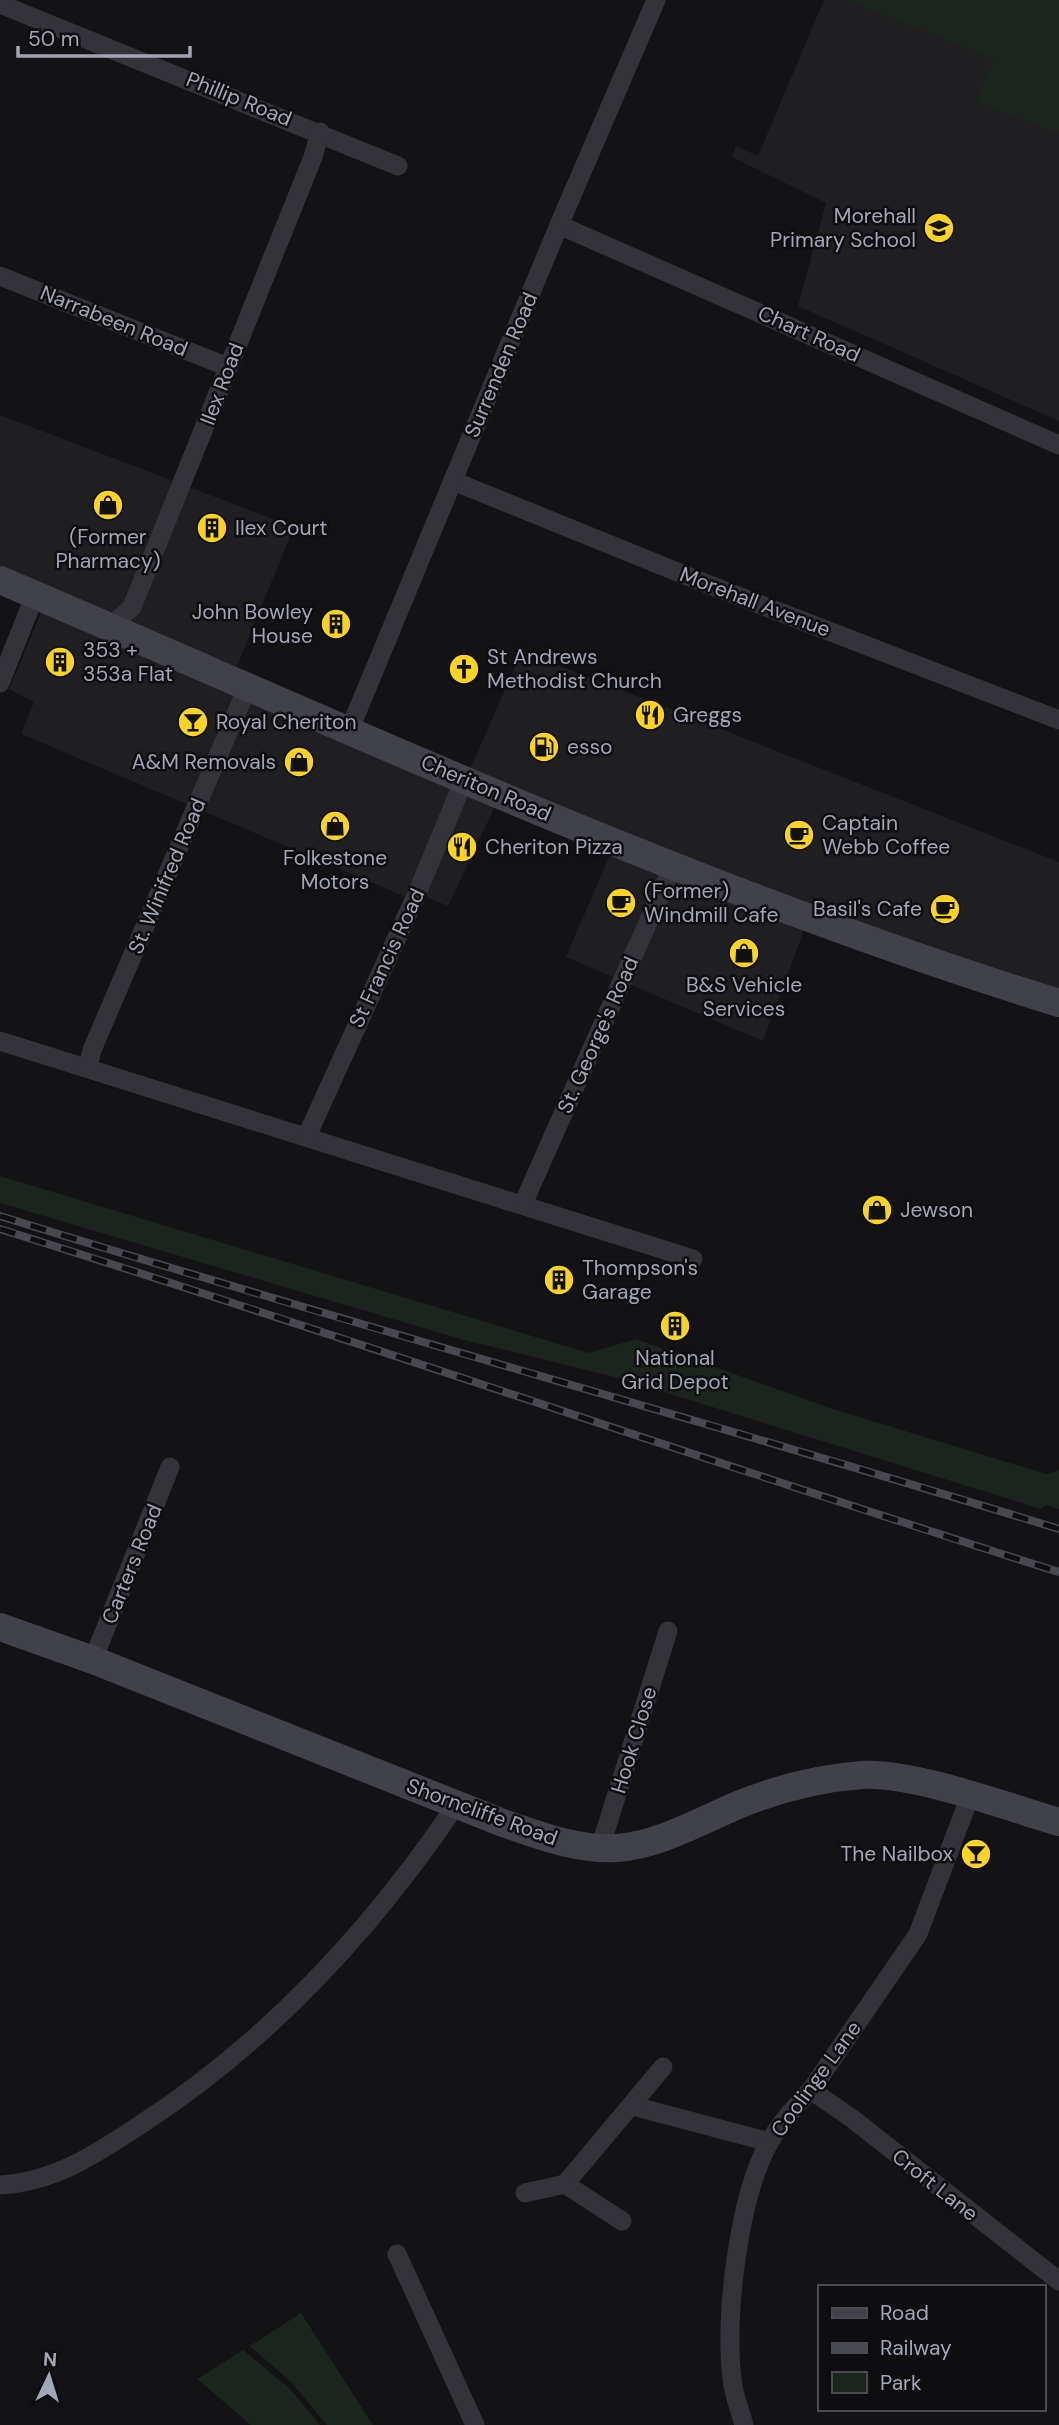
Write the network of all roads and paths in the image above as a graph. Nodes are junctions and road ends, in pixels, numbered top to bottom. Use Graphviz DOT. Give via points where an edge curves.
graph roads {
  1 [pos="656,0"];
  2 [pos="0,4"];
  3 [pos="320,132"];
  4 [pos="398,166"];
  5 [pos="559,225"];
  6 [pos="0,276"];
  7 [pos="228,366"];
  8 [pos="1059,445"];
  9 [pos="453,481"];
  10 [pos="0,580"];
  11 [pos="35,595"];
  12 [pos="110,627"];
  13 [pos="0,684"];
  14 [pos="248,686"];
  15 [pos="1059,720"];
  16 [pos="349,731"];
  17 [pos="464,780"];
  18 [pos="673,866"];
  19 [pos="1059,1003"];
  20 [pos="0,1041"];
  21 [pos="88,1067"];
  22 [pos="307,1136"];
  23 [pos="523,1204"];
  24 [pos="693,1259"];
  25 [pos="170,1467"];
  26 [pos="0,1627"];
  27 [pos="668,1631"];
  28 [pos="93,1660"];
  29 [pos="970,1796"];
  30 [pos="456,1805"];
  31 [pos="1059,1822"];
  32 [pos="600,1848"];
  33 [pos="663,2067"];
  34 [pos="811,2090"];
  35 [pos="633,2106"];
  36 [pos="769,2142"];
  37 [pos="0,2185"];
  38 [pos="565,2185"];
  39 [pos="525,2193"];
  40 [pos="622,2221"];
  41 [pos="397,2253"];
  42 [pos="1059,2281"];
  43 [pos="475,2425"];
  44 [pos="744,2425"];
  1 -- 5 [label="street, Surrenden Road"];
  2 -- 3 [label="street, Phillip Road"];
  3 -- 4 [label="street, Phillip Road"];
  3 -- 7 [label="street, Ilex Road"];
  5 -- 8 [label="street, Chart Road"];
  5 -- 9 [label="street, Surrenden Road"];
  6 -- 7 [label="street, Narrabeen Road"];
  7 -- 12 [label="street, Ilex Road" via="132,607"];
  9 -- 15 [label="street, Morehall Avenue"];
  9 -- 16 [label="street, Surrenden Road"];
  10 -- 11 [label="main road, Cheriton Road"];
  11 -- 12 [label="main road, Cheriton Road"];
  11 -- 13 [label="street"];
  12 -- 14 [label="main road, Cheriton Road"];
  14 -- 16 [label="main road, Cheriton Road"];
  14 -- 21 [label="street, St. Winifred Road"];
  16 -- 17 [label="main road, Cheriton Road"];
  17 -- 18 [label="main road, Cheriton Road"];
  17 -- 22 [label="street, St Francis Road"];
  18 -- 19 [label="main road, Cheriton Road" via="803,917"];
  18 -- 23 [label="street, St. George's Road"];
  20 -- 21 [label="street"];
  21 -- 22 [label="street"];
  22 -- 23 [label="street"];
  23 -- 24 [label="street"];
  25 -- 28 [label="street, Carters Road"];
  26 -- 28 [label="main road, Shorncliffe Road"];
  27 -- 32 [label="street, Hook Close"];
  28 -- 30 [label="main road, Shorncliffe Road"];
  29 -- 31 [label="main road, Shorncliffe Road"];
  29 -- 32 [label="main road, Shorncliffe Road" via="891,1777 832,1779 772,1793 651,1840"];
  29 -- 34 [label="street, Coolinge Lane" via="918,1934"];
  30 -- 32 [label="main road, Shorncliffe Road" via="546,1838"];
  30 -- 37 [label="street" via="421,1857 336,1961 246,2048 167,2108 90,2158 31,2182"];
  33 -- 35 [label="street"];
  34 -- 36 [label="street, Coolinge Lane"];
  34 -- 42 [label="street, Croft Lane"];
  35 -- 36 [label="street"];
  35 -- 38 [label="street"];
  36 -- 44 [label="street, Coolinge Lane" via="754,2181 736,2272 732,2379"];
  38 -- 39 [label="street"];
  38 -- 40 [label="street"];
  41 -- 43 [label="street"];
}
